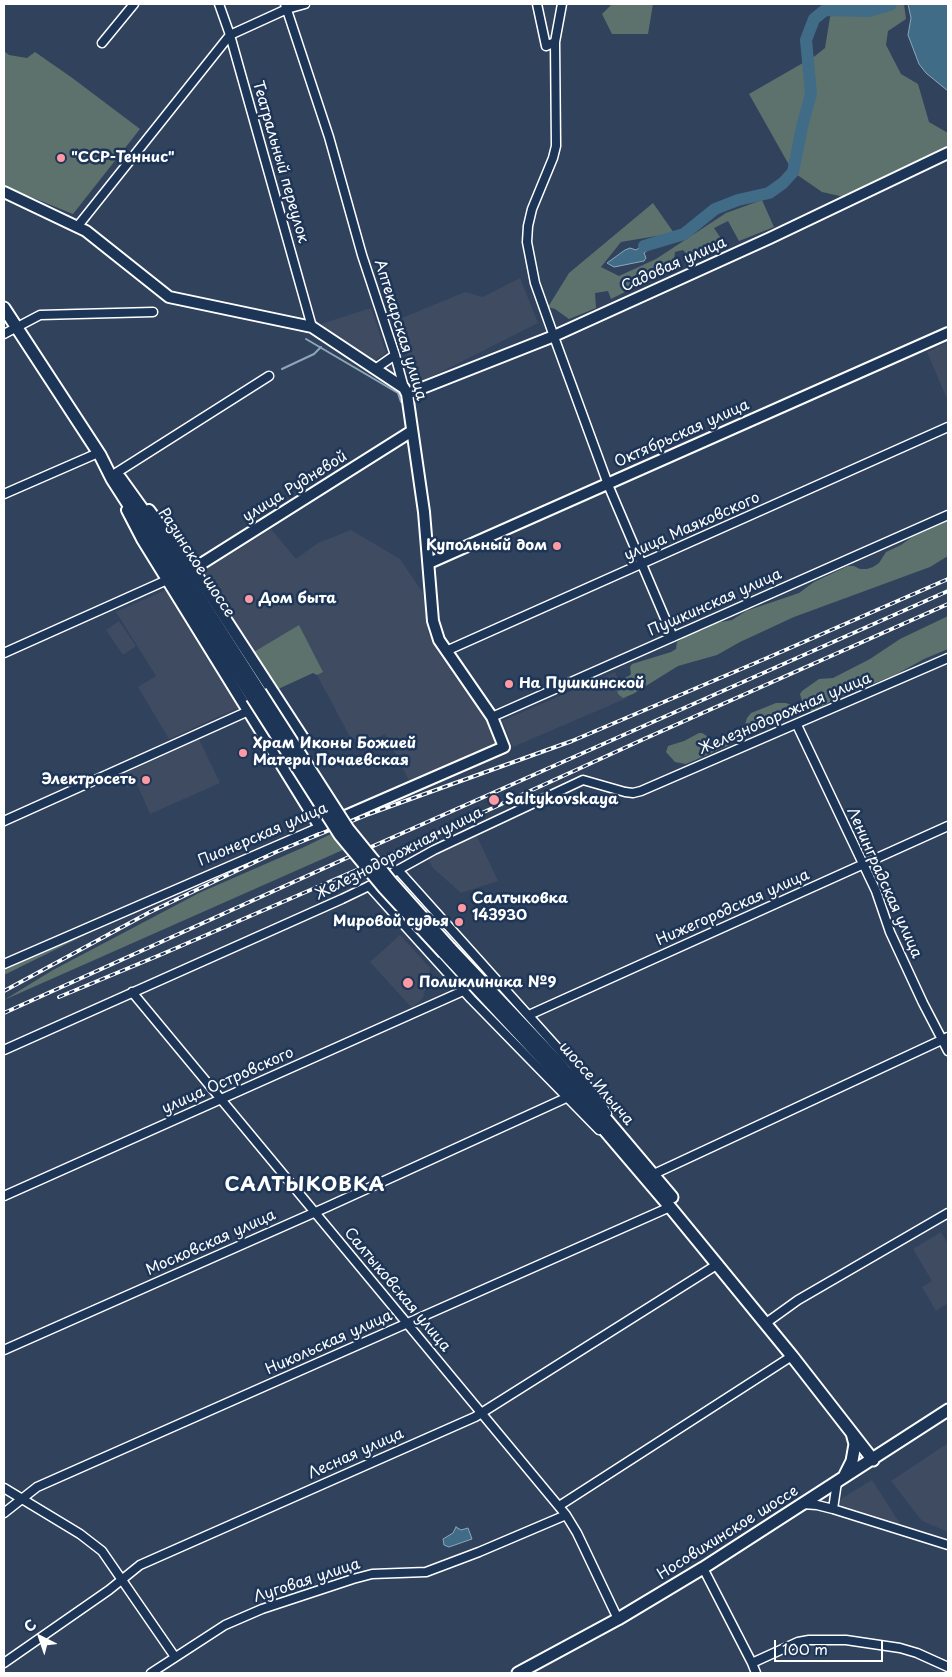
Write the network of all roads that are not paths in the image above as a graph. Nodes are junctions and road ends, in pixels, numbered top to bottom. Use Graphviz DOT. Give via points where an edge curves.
graph roads {
  1 [pos="134,4"];
  2 [pos="220,4"];
  3 [pos="305,4"];
  4 [pos="537,4"];
  5 [pos="562,4"];
  6 [pos="286,7"];
  7 [pos="230,35"];
  8 [pos="556,42"];
  9 [pos="102,43"];
  10 [pos="948,153"];
  11 [pos="4,192"];
  12 [pos="77,227"];
  13 [pos="4,308"];
  14 [pos="153,312"];
  15 [pos="16,327"];
  16 [pos="312,327"];
  17 [pos="948,333"];
  18 [pos="4,334"];
  19 [pos="554,336"];
  20 [pos="395,355"];
  21 [pos="376,369"];
  22 [pos="269,376"];
  23 [pos="405,391"];
  24 [pos="948,427"];
  25 [pos="412,431"];
  26 [pos="99,454"];
  27 [pos="116,473"];
  28 [pos="608,484"];
  29 [pos="123,488"];
  30 [pos="4,494"];
  31 [pos="948,514"];
  32 [pos="429,563"];
  33 [pos="642,564"];
  34 [pos="193,569"];
  35 [pos="167,580"];
  36 [pos="674,637"];
  37 [pos="446,651"];
  38 [pos="4,653"];
  39 [pos="948,658"];
  40 [pos="277,697"];
  41 [pos="248,710"];
  42 [pos="492,717"];
  43 [pos="797,725"];
  44 [pos="275,754"];
  45 [pos="292,780"];
  46 [pos="336,820"];
  47 [pos="4,821"];
  48 [pos="948,826"];
  49 [pos="320,827"];
  50 [pos="863,864"];
  51 [pos="398,870"];
  52 [pos="369,886"];
  53 [pos="419,894"];
  54 [pos="395,916"];
  55 [pos="447,950"];
  56 [pos="4,964"];
  57 [pos="464,991"];
  58 [pos="132,992"];
  59 [pos="529,1015"];
  60 [pos="945,1038"];
  61 [pos="4,1050"];
  62 [pos="948,1051"];
  63 [pos="566,1098"];
  64 [pos="220,1099"];
  65 [pos="628,1145"];
  66 [pos="629,1159"];
  67 [pos="640,1166"];
  68 [pos="654,1174"];
  69 [pos="4,1196"];
  70 [pos="670,1207"];
  71 [pos="314,1212"];
  72 [pos="948,1213"];
  73 [pos="707,1251"];
  74 [pos="718,1264"];
  75 [pos="407,1323"];
  76 [pos="766,1323"];
  77 [pos="4,1350"];
  78 [pos="792,1356"];
  79 [pos="948,1410"];
  80 [pos="482,1413"];
  81 [pos="851,1431"];
  82 [pos="873,1460"];
  83 [pos="840,1480"];
  84 [pos="4,1488"];
  85 [pos="22,1499"];
  86 [pos="802,1504"];
  87 [pos="559,1506"];
  88 [pos="833,1509"];
  89 [pos="4,1513"];
  90 [pos="566,1514"];
  91 [pos="948,1545"];
  92 [pos="703,1568"];
  93 [pos="122,1580"];
  94 [pos="618,1619"];
  95 [pos="175,1658"];
  96 [pos="4,1663"];
  97 [pos="752,1664"];
  98 [pos="948,1666"];
  99 [pos="151,1673"];
  100 [pos="518,1673"];
  101 [pos="756,1673"];
  1 -- 9 [label="street"];
  2 -- 7 [label="street, Театральный переулок"];
  3 -- 6 [label="street"];
  4 -- 8 [label="street" via="546,46"];
  5 -- 8 [label="street"];
  6 -- 7 [label="street"];
  6 -- 20 [label="street, Аптекарская улица"];
  7 -- 12 [label="street"];
  7 -- 16 [label="street, Театральный переулок"];
  8 -- 19 [label="street" via="556,146 532,209 527,242 535,283"];
  10 -- 19 [label="street, Садовая улица"];
  11 -- 12 [label="street"];
  12 -- 16 [label="street" via="169,297"];
  13 -- 15 [label="main road, Разинское шоссе"];
  14 -- 15 [label="street" via="40,314"];
  15 -- 18 [label="street"];
  15 -- 26 [label="main road, Разинское шоссе"];
  16 -- 21 [label="street"];
  17 -- 28 [label="street, Октябрьская улица"];
  19 -- 23 [label="street, Садовая улица"];
  19 -- 28 [label="street"];
  20 -- 21 [label="street"];
  20 -- 23 [label="street, Аптекарская улица"];
  21 -- 23 [label="street"];
  22 -- 27 [label="street"];
  23 -- 25 [label="street, Аптекарская улица"];
  24 -- 33 [label="street, улица Маяковского"];
  25 -- 32 [label="street, Аптекарская улица"];
  25 -- 34 [label="street, улица Рудневой"];
  26 -- 27 [label="main road, Разинское шоссе"];
  26 -- 29 [label="main road, Разинское шоссе"];
  26 -- 30 [label="street"];
  27 -- 29 [label="main road, Разинское шоссе"];
  28 -- 32 [label="street, Октябрьская улица"];
  28 -- 33 [label="street"];
  29 -- 34 [label="street" via="146,506"];
  29 -- 35 [label="street" via="138,532"];
  29 -- 55 [label="main road, Разинское шоссе, bridge" via="197,591 256,694 348,829"];
  31 -- 36 [label="street, Пушкинская улица"];
  32 -- 37 [label="street, Аптекарская улица" via="433,621"];
  33 -- 36 [label="street"];
  33 -- 37 [label="street, улица Маяковского"];
  34 -- 40 [label="street"];
  35 -- 38 [label="street"];
  35 -- 41 [label="street"];
  36 -- 42 [label="street, Пушкинская улица"];
  37 -- 42 [label="street, Аптекарская улица"];
  39 -- 43 [label="street, Железнодорожная улица"];
  40 -- 41 [label="street"];
  40 -- 44 [label="street" via="305,741"];
  41 -- 44 [label="street"];
  41 -- 47 [label="street"];
  42 -- 46 [label="street, Пионерская улица" via="504,747"];
  43 -- 50 [label="street, Ленинградская улица"];
  43 -- 51 [label="street, Железнодорожная улица" via="641,791 625,792 583,780"];
  44 -- 45 [label="street"];
  45 -- 46 [label="street" via="331,811"];
  45 -- 49 [label="street"];
  46 -- 49 [label="street, Пионерская улица"];
  48 -- 50 [label="street, Нижегородская улица"];
  49 -- 56 [label="street, Пионерская улица"];
  50 -- 59 [label="street, Нижегородская улица"];
  50 -- 60 [label="street, Ленинградская улица" via="890,932"];
  51 -- 52 [label="street, Железнодорожная улица"];
  51 -- 53 [label="street"];
  52 -- 54 [label="street"];
  52 -- 58 [label="street, Железнодорожная улица"];
  53 -- 54 [label="street" via="409,891 397,896 393,904"];
  53 -- 59 [label="street"];
  54 -- 57 [label="street"];
  55 -- 65 [label="main road, шоссе Ильича" via="557,1061"];
  55 -- 66 [label="main road, шоссе Ильича"];
  57 -- 63 [label="street"];
  57 -- 64 [label="street, улица Островского"];
  58 -- 61 [label="street, Железнодорожная улица"];
  58 -- 64 [label="street, Салтыковская улица"];
  59 -- 65 [label="street" via="571,1063"];
  60 -- 62 [label="street, Ленинградская улица"];
  60 -- 68 [label="street"];
  63 -- 66 [label="street"];
  63 -- 71 [label="street, Московская улица"];
  64 -- 69 [label="street, улица Островского"];
  64 -- 71 [label="street, Салтыковская улица"];
  65 -- 67 [label="main road, шоссе Ильича"];
  66 -- 67 [label="main road, шоссе Ильича"];
  67 -- 68 [label="main road, шоссе Ильича"];
  67 -- 70 [label="main road, шоссе Ильича"];
  68 -- 73 [label="main road, шоссе Ильича"];
  70 -- 73 [label="main road, шоссе Ильича"];
  70 -- 75 [label="street, Никольская улица"];
  71 -- 75 [label="street, Салтыковская улица"];
  71 -- 77 [label="street, Московская улица"];
  72 -- 76 [label="street" via="798,1300"];
  73 -- 74 [label="main road, шоссе Ильича"];
  74 -- 76 [label="main road, шоссе Ильича"];
  74 -- 80 [label="street, Лесная улица"];
  75 -- 80 [label="street, Салтыковская улица"];
  75 -- 85 [label="street, Никольская улица" via="37,1487"];
  76 -- 78 [label="main road, шоссе Ильича"];
  78 -- 81 [label="main road, шоссе Ильича"];
  78 -- 87 [label="street"];
  79 -- 82 [label="main road, Носовихинское шоссе"];
  80 -- 87 [label="street, Салтыковская улица"];
  80 -- 93 [label="street, Лесная улица" via="156,1557"];
  81 -- 82 [label="main road, шоссе Ильича"];
  81 -- 83 [label="main road" via="854,1444 852,1461"];
  82 -- 83 [label="main road, Носовихинское шоссе"];
  83 -- 86 [label="main road, Носовихинское шоссе"];
  83 -- 88 [label="street"];
  84 -- 85 [label="street"];
  85 -- 89 [label="street, Никольская улица"];
  85 -- 93 [label="street" via="97,1546"];
  86 -- 88 [label="street"];
  86 -- 92 [label="main road, Носовихинское шоссе"];
  87 -- 90 [label="street, Салтыковская улица"];
  88 -- 91 [label="street"];
  90 -- 94 [label="street, Салтыковская улица"];
  90 -- 95 [label="street, Луговая улица" via="426,1572 372,1574 262,1609 225,1626"];
  92 -- 94 [label="main road, Носовихинское шоссе"];
  92 -- 97 [label="street"];
  93 -- 95 [label="street"];
  93 -- 96 [label="street, Лесная улица"];
  94 -- 100 [label="main road, Носовихинское шоссе"];
  95 -- 99 [label="street, Луговая улица"];
  97 -- 98 [label="street" via="798,1642 846,1640 917,1652"];
  97 -- 101 [label="street"];
}
